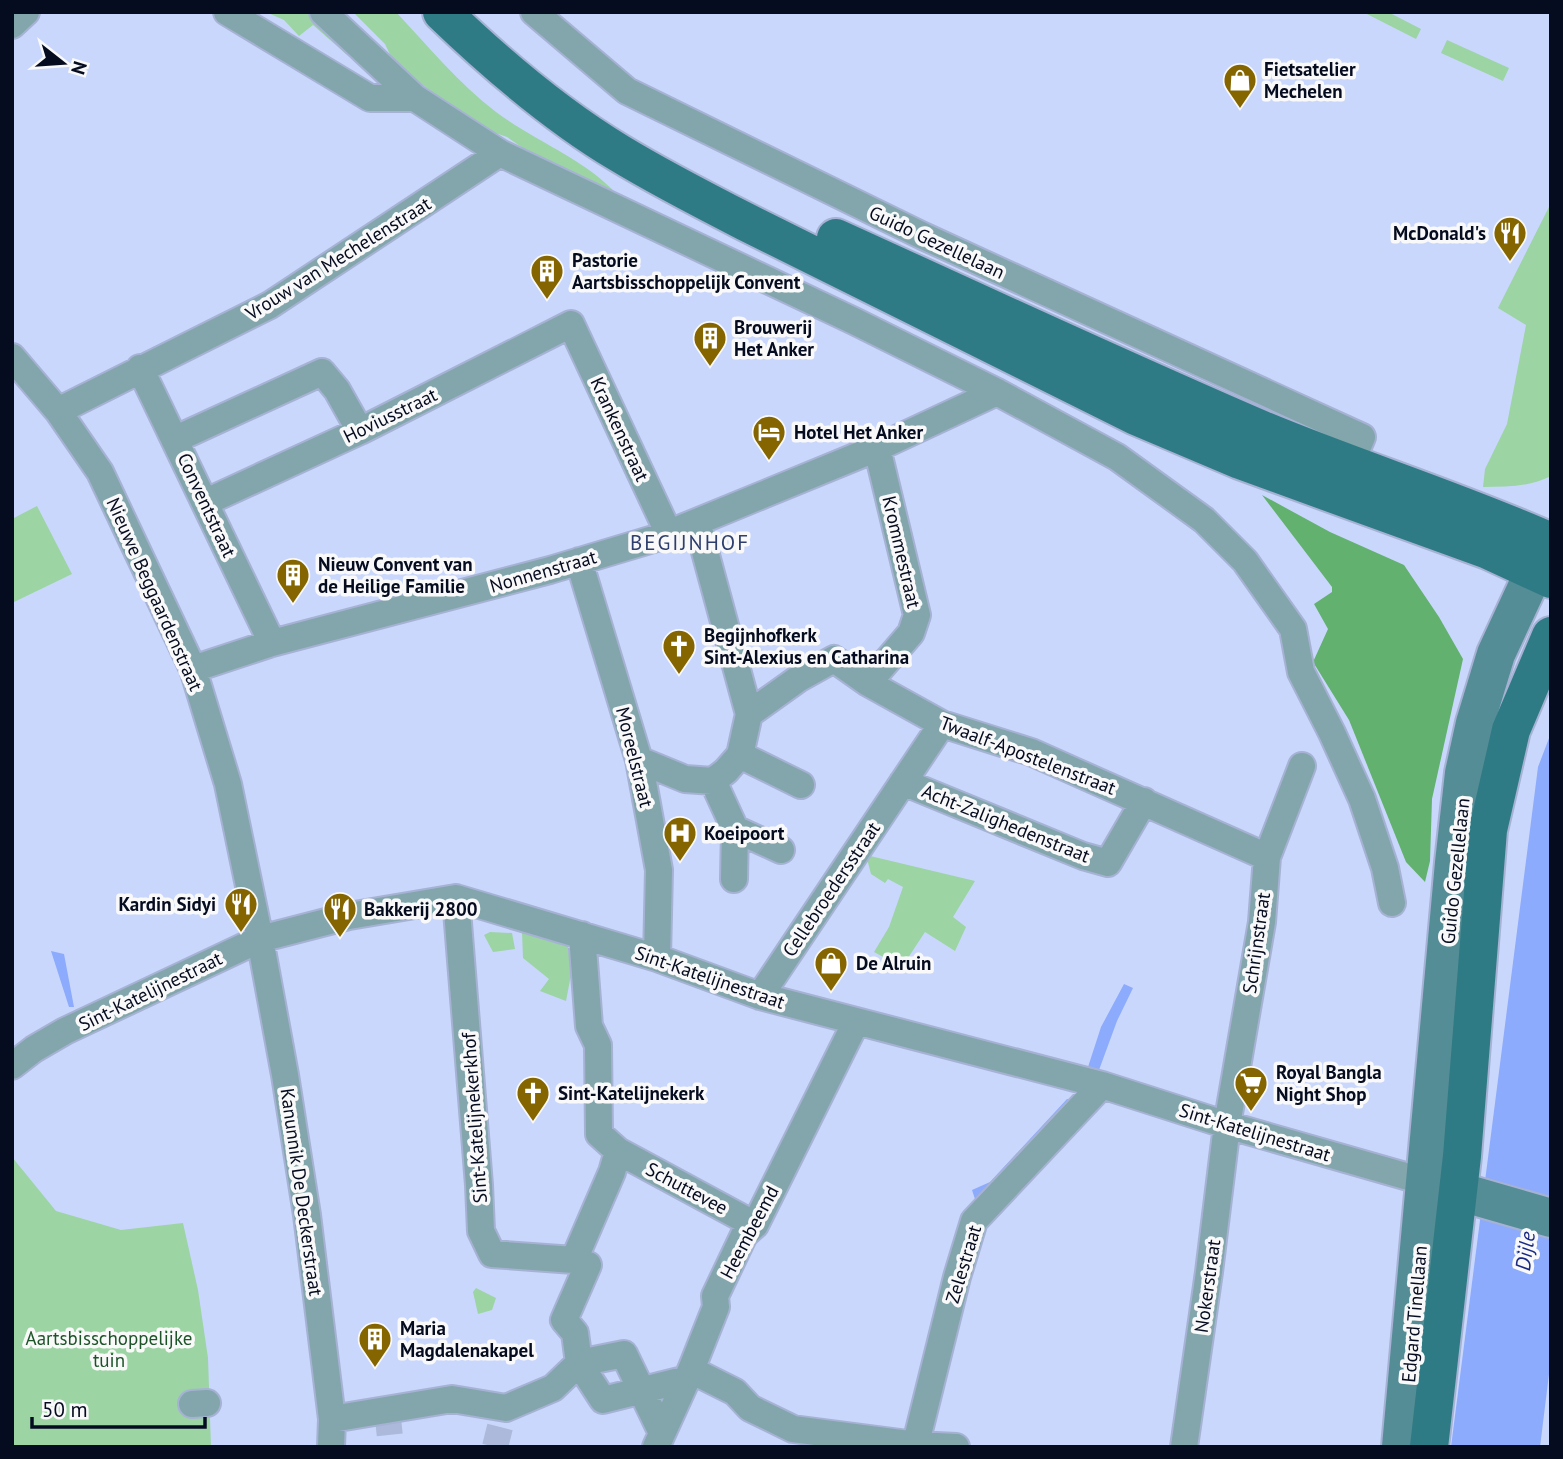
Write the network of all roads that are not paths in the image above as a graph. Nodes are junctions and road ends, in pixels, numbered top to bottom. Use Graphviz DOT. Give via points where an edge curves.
graph roads {
  1 [pos="26,12"];
  2 [pos="227,12"];
  3 [pos="323,12"];
  4 [pos="442,12"];
  5 [pos="478,12"];
  6 [pos="534,12"];
  7 [pos="12,25"];
  8 [pos="415,98"];
  9 [pos="500,153"];
  10 [pos="571,324"];
  11 [pos="12,357"];
  12 [pos="1159,363"];
  13 [pos="140,368"];
  14 [pos="997,392"];
  15 [pos="58,411"];
  16 [pos="1136,416"];
  17 [pos="360,431"];
  18 [pos="176,439"];
  19 [pos="877,448"];
  20 [pos="1116,457"];
  21 [pos="1350,466"];
  22 [pos="206,502"];
  23 [pos="696,522"];
  24 [pos="669,534"];
  25 [pos="1547,559"];
  26 [pos="579,561"];
  27 [pos="1550,637"];
  28 [pos="272,643"];
  29 [pos="193,669"];
  30 [pos="868,683"];
  31 [pos="749,714"];
  32 [pos="942,724"];
  33 [pos="740,755"];
  34 [pos="639,760"];
  35 [pos="1302,766"];
  36 [pos="713,781"];
  37 [pos="903,782"];
  38 [pos="801,785"];
  39 [pos="1144,801"];
  40 [pos="735,829"];
  41 [pos="781,850"];
  42 [pos="1267,857"];
  43 [pos="734,878"];
  44 [pos="456,898"];
  45 [pos="1392,903"];
  46 [pos="582,935"];
  47 [pos="260,939"];
  48 [pos="657,958"];
  49 [pos="760,996"];
  50 [pos="856,1022"];
  51 [pos="12,1066"];
  52 [pos="1102,1085"];
  53 [pos="1227,1125"];
  54 [pos="618,1150"];
  55 [pos="1455,1189"];
  56 [pos="1551,1218"];
  57 [pos="755,1225"];
  58 [pos="581,1263"];
  59 [pos="579,1363"];
  60 [pos="689,1375"];
  61 [pos="642,1391"];
  62 [pos="332,1419"];
  63 [pos="659,1440"];
  64 [pos="915,1446"];
  65 [pos="331,1447"];
  66 [pos="956,1447"];
  67 [pos="1184,1447"];
  68 [pos="1401,1447"];
  69 [pos="1429,1447"];
  1 -- 7 [label="street"];
  2 -- 8 [label="street" via="370,98"];
  3 -- 8 [label="street"];
  4 -- 16 [label="main road, Guido Gezellelaan" via="519,81 617,152 736,217"];
  5 -- 12 [label="main road, Guido Gezellelaan" via="584,102 695,168 819,231"];
  6 -- 12 [label="street, Guido Gezellelaan" via="627,91 923,236"];
  8 -- 9 [label="street"];
  9 -- 13 [label="street, Vrouw van Mechelenstraat" via="270,305"];
  9 -- 14 [label="street"];
  10 -- 17 [label="street, Hoviusstraat"];
  10 -- 24 [label="street, Krankenstraat"];
  11 -- 15 [label="street, Nieuwe Beggaardenstraat"];
  12 -- 16 [label="street"];
  12 -- 21 [label="main road, Guido Gezellelaan"];
  13 -- 15 [label="street, Vrouw van Mechelenstraat"];
  13 -- 18 [label="street, Conventstraat"];
  14 -- 19 [label="street, Nonnenstraat"];
  14 -- 20 [label="street"];
  15 -- 29 [label="street, Nieuwe Beggaardenstraat" via="100,472"];
  16 -- 20 [label="street"];
  16 -- 21 [label="main road, Guido Gezellelaan" via="1240,460"];
  17 -- 18 [label="street" via="322,372"];
  17 -- 22 [label="street, Hoviusstraat"];
  18 -- 22 [label="street, Conventstraat"];
  19 -- 23 [label="street, Nonnenstraat"];
  19 -- 30 [label="street, Krommestraat" via="917,615 911,633"];
  20 -- 45 [label="street" via="1203,520 1229,545 1293,629 1301,672 1362,799"];
  21 -- 25 [label="main road, Guido Gezellelaan" via="1408,523 1489,551"];
  22 -- 28 [label="street, Conventstraat"];
  23 -- 24 [label="street, Nonnenstraat"];
  23 -- 31 [label="street"];
  24 -- 26 [label="street, Nonnenstraat"];
  25 -- 55 [label="main road, Guido Gezellelaan" via="1496,654 1464,773 1454,863"];
  26 -- 28 [label="street, Nonnenstraat"];
  26 -- 34 [label="street, Moreelstraat"];
  27 -- 55 [label="main road, Guido Gezellelaan" via="1511,730 1488,830 1476,1002"];
  28 -- 29 [label="street, Nonnenstraat"];
  29 -- 47 [label="street, Nieuwe Beggaardenstraat" via="228,784"];
  30 -- 31 [label="street, Twaalf-Apostelenstraat" via="834,659"];
  30 -- 32 [label="street, Twaalf-Apostelenstraat"];
  31 -- 33 [label="street"];
  32 -- 37 [label="street, Acht-Zalighedenstraat"];
  32 -- 39 [label="street, Twaalf-Apostelenstraat" via="1031,752"];
  33 -- 36 [label="street"];
  33 -- 38 [label="street"];
  34 -- 36 [label="street" via="685,779"];
  34 -- 48 [label="street, Moreelstraat" via="659,870"];
  35 -- 42 [label="street, Schrijnstraat"];
  36 -- 40 [label="street"];
  37 -- 39 [label="street, Acht-Zalighedenstraat" via="1108,863"];
  37 -- 49 [label="street, Cellebroedersstraat"];
  39 -- 42 [label="street, Twaalf-Apostelenstraat"];
  40 -- 41 [label="street"];
  40 -- 43 [label="street"];
  42 -- 53 [label="street, Schrijnstraat" via="1262,922"];
  44 -- 46 [label="street, Sint-Katelijnestraat"];
  44 -- 47 [label="street, Sint-Katelijnestraat" via="349,916"];
  44 -- 58 [label="street, Sint-Katelijnekerkhof" via="481,1231 492,1254"];
  46 -- 48 [label="street, Sint-Katelijnestraat"];
  46 -- 54 [label="street" via="589,1026 598,1045 599,1134"];
  47 -- 51 [label="street, Sint-Katelijnestraat" via="65,1031"];
  47 -- 62 [label="street, Kanunnik De Deckerstraat" via="307,1215"];
  48 -- 49 [label="street, Sint-Katelijnestraat"];
  49 -- 50 [label="street, Sint-Katelijnestraat"];
  50 -- 52 [label="street, Sint-Katelijnestraat"];
  50 -- 57 [label="street, Heembeemd"];
  52 -- 53 [label="street, Sint-Katelijnestraat"];
  52 -- 64 [label="street, Zelestraat" via="974,1221"];
  53 -- 55 [label="street, Sint-Katelijnestraat"];
  53 -- 67 [label="street, Nokerstraat"];
  54 -- 57 [label="street, Schuttevee"];
  54 -- 58 [label="street"];
  55 -- 56 [label="main road"];
  55 -- 68 [label="main road, Edgard Tinellaan"];
  55 -- 69 [label="main road, Edgard Tinellaan"];
  57 -- 60 [label="street, Heembeemd" via="744,1235 715,1296 716,1307"];
  58 -- 59 [label="street" via="564,1320 575,1333"];
  59 -- 61 [label="street" via="603,1400"];
  59 -- 61 [label="street" via="624,1354"];
  59 -- 62 [label="street" via="553,1388 503,1418 452,1399"];
  60 -- 61 [label="street"];
  60 -- 63 [label="street, Heembeemd"];
  60 -- 64 [label="street" via="735,1392 750,1408 793,1429"];
  61 -- 63 [label="street"];
  62 -- 65 [label="street, Kanunnik De Deckerstraat"];
  64 -- 66 [label="street"];
}
